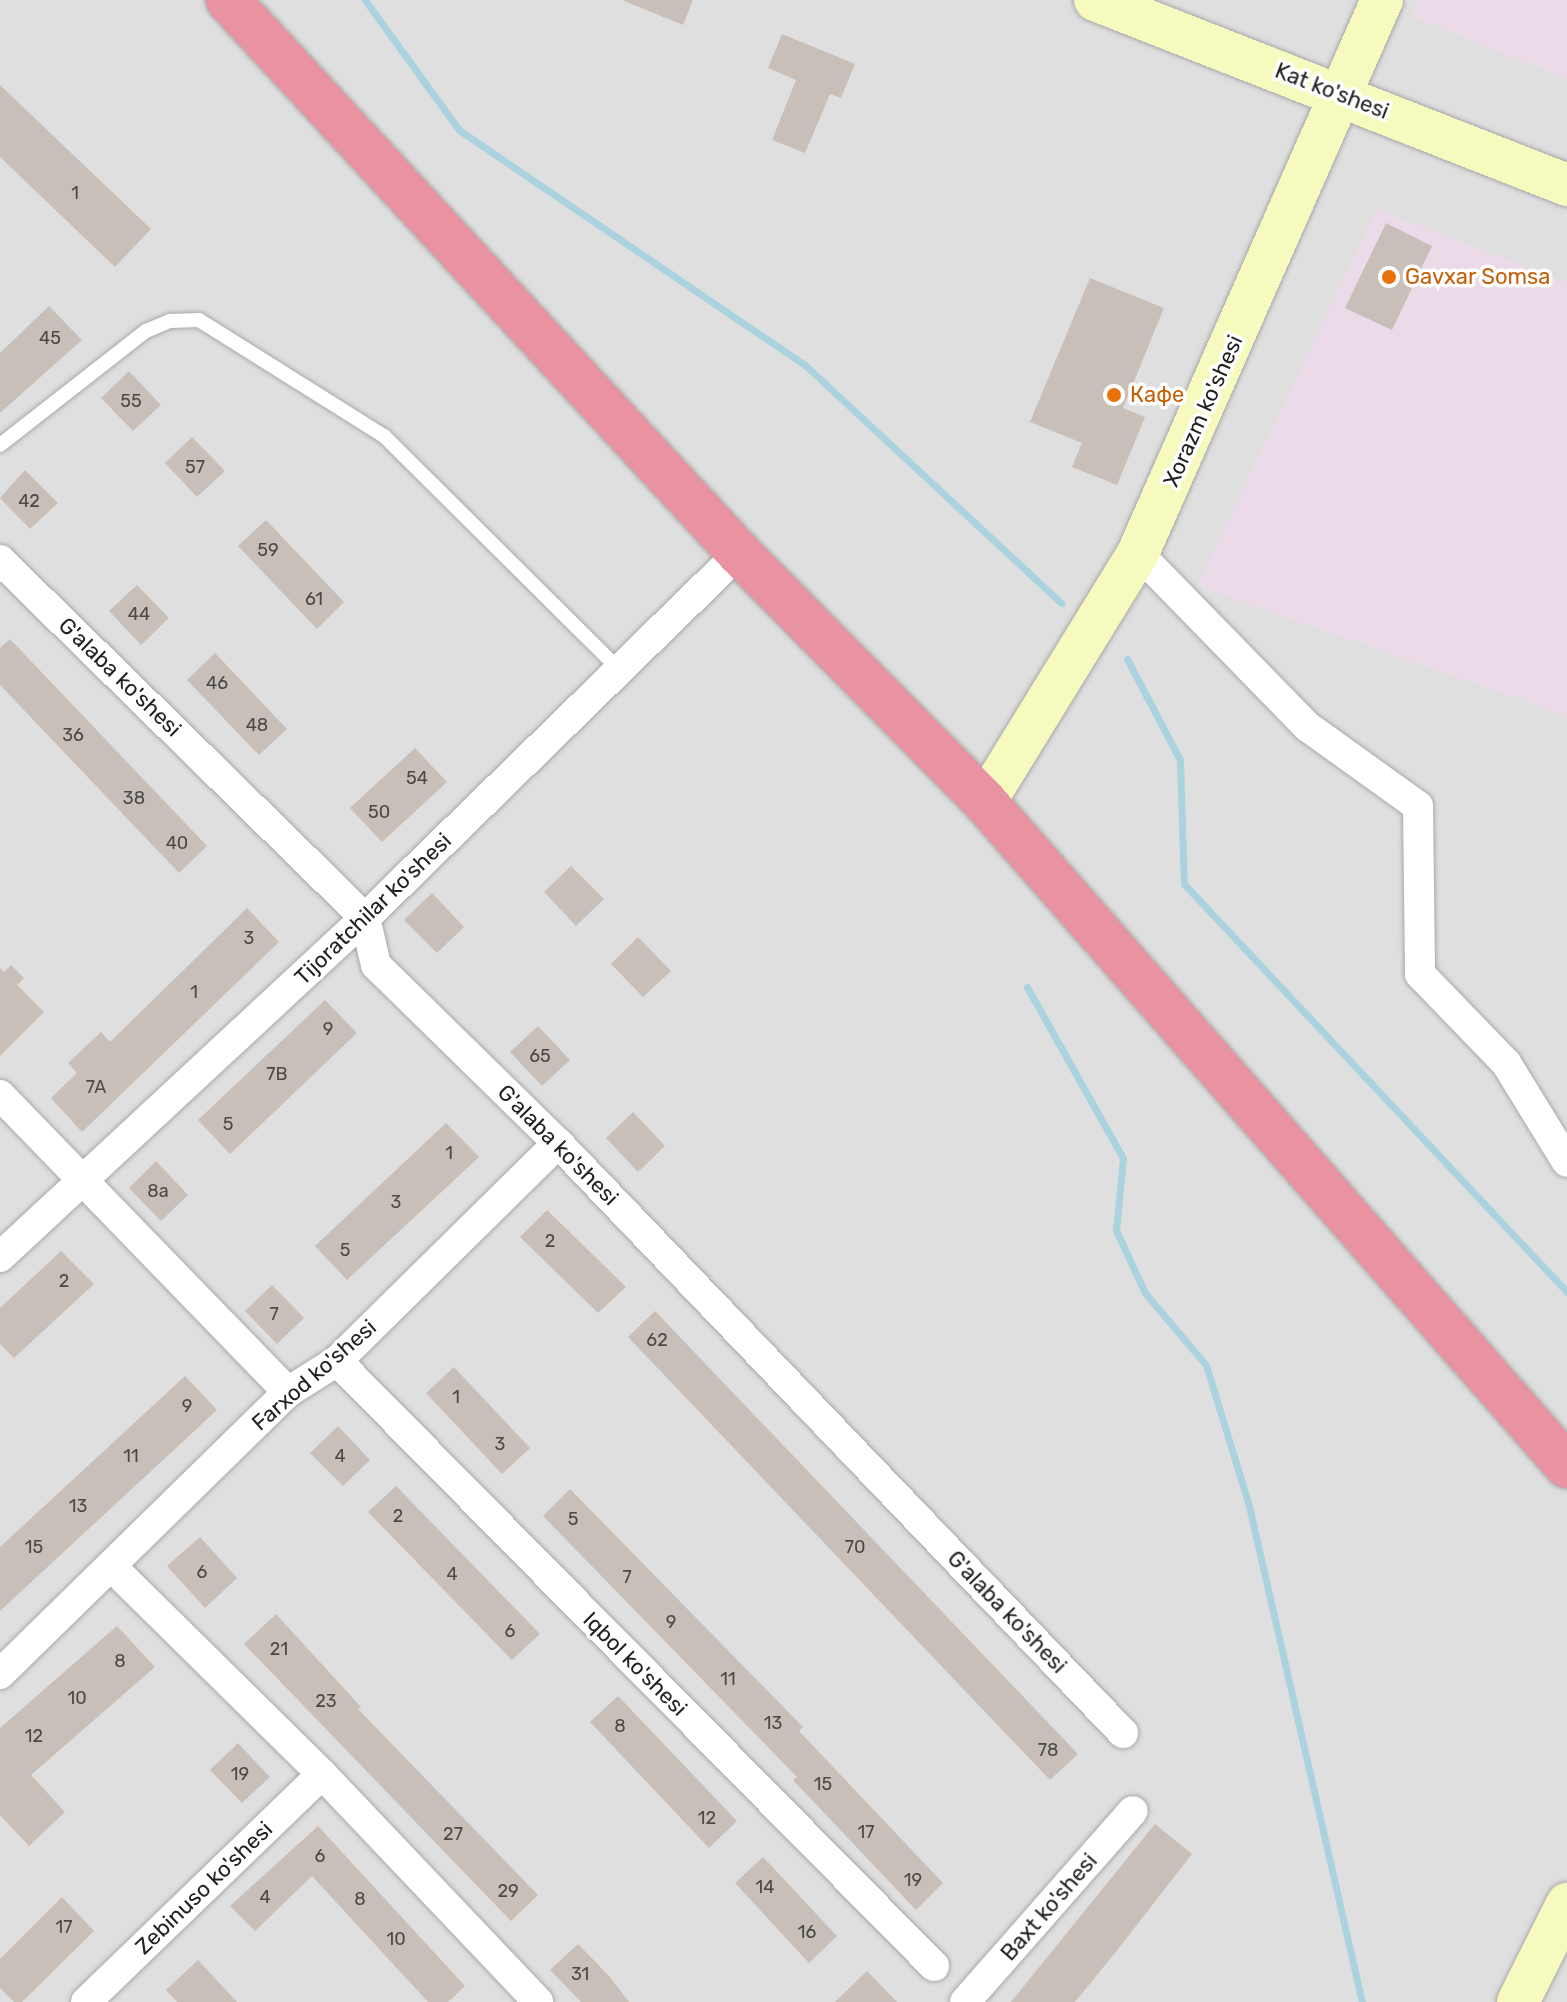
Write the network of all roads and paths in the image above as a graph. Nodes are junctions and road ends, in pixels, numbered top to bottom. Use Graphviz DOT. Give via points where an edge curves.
graph roads {
  1 [pos="228,0"];
  2 [pos="1095,0"];
  3 [pos="1382,0"];
  4 [pos="1344,95"];
  5 [pos="1567,185"];
  6 [pos="0,445"];
  7 [pos="739,553"];
  8 [pos="1138,553"];
  9 [pos="0,560"];
  10 [pos="620,670"];
  11 [pos="985,802"];
  12 [pos="365,918"];
  13 [pos="0,1095"];
  14 [pos="558,1143"];
  15 [pos="1567,1162"];
  16 [pos="83,1179"];
  17 [pos="0,1257"];
  18 [pos="337,1361"];
  19 [pos="288,1392"];
  20 [pos="1567,1466"];
  21 [pos="113,1568"];
  22 [pos="0,1674"];
  23 [pos="1123,1733"];
  24 [pos="322,1774"];
  25 [pos="1133,1811"];
  26 [pos="1567,1904"];
  27 [pos="934,1966"];
  28 [pos="86,2002"];
  29 [pos="538,2002"];
  30 [pos="965,2002"];
  31 [pos="1518,2002"];
  1 -- 7 [label="highway"];
  2 -- 4 [label="street, Kat ko'shesi"];
  3 -- 4 [label="street, Xorazm ko'shesi"];
  4 -- 5 [label="street, Kat ko'shesi"];
  4 -- 8 [label="street, Xorazm ko'shesi"];
  6 -- 10 [label="lane" via="146,331 170,321 199,320 384,436"];
  7 -- 10 [label="street, Tijoratchilar ko'shesi"];
  7 -- 11 [label="highway"];
  8 -- 11 [label="street, Xorazm ko'shesi"];
  8 -- 15 [label="street" via="1308,727 1418,806 1420,974 1506,1063"];
  9 -- 12 [label="street, G'alaba ko'shesi"];
  10 -- 12 [label="street, Tijoratchilar ko'shesi"];
  11 -- 20 [label="highway"];
  12 -- 14 [label="street, G'alaba ko'shesi" via="376,965"];
  12 -- 16 [label="street, Tijoratchilar ko'shesi"];
  13 -- 16 [label="street"];
  14 -- 18 [label="street, Farxod ko'shesi"];
  14 -- 23 [label="street, G'alaba ko'shesi"];
  16 -- 17 [label="street, Tijoratchilar ko'shesi"];
  16 -- 19 [label="street"];
  18 -- 19 [label="street, Farxod ko'shesi"];
  18 -- 27 [label="street, Iqbol ko'shesi"];
  19 -- 21 [label="street, Farxod ko'shesi"];
  21 -- 22 [label="street, Farxod ko'shesi"];
  21 -- 24 [label="street"];
  24 -- 28 [label="street, Zebinuso ko'shesi"];
  24 -- 29 [label="street"];
  25 -- 30 [label="street, Baxt ko'shesi"];
  26 -- 31 [label="street"];
}
